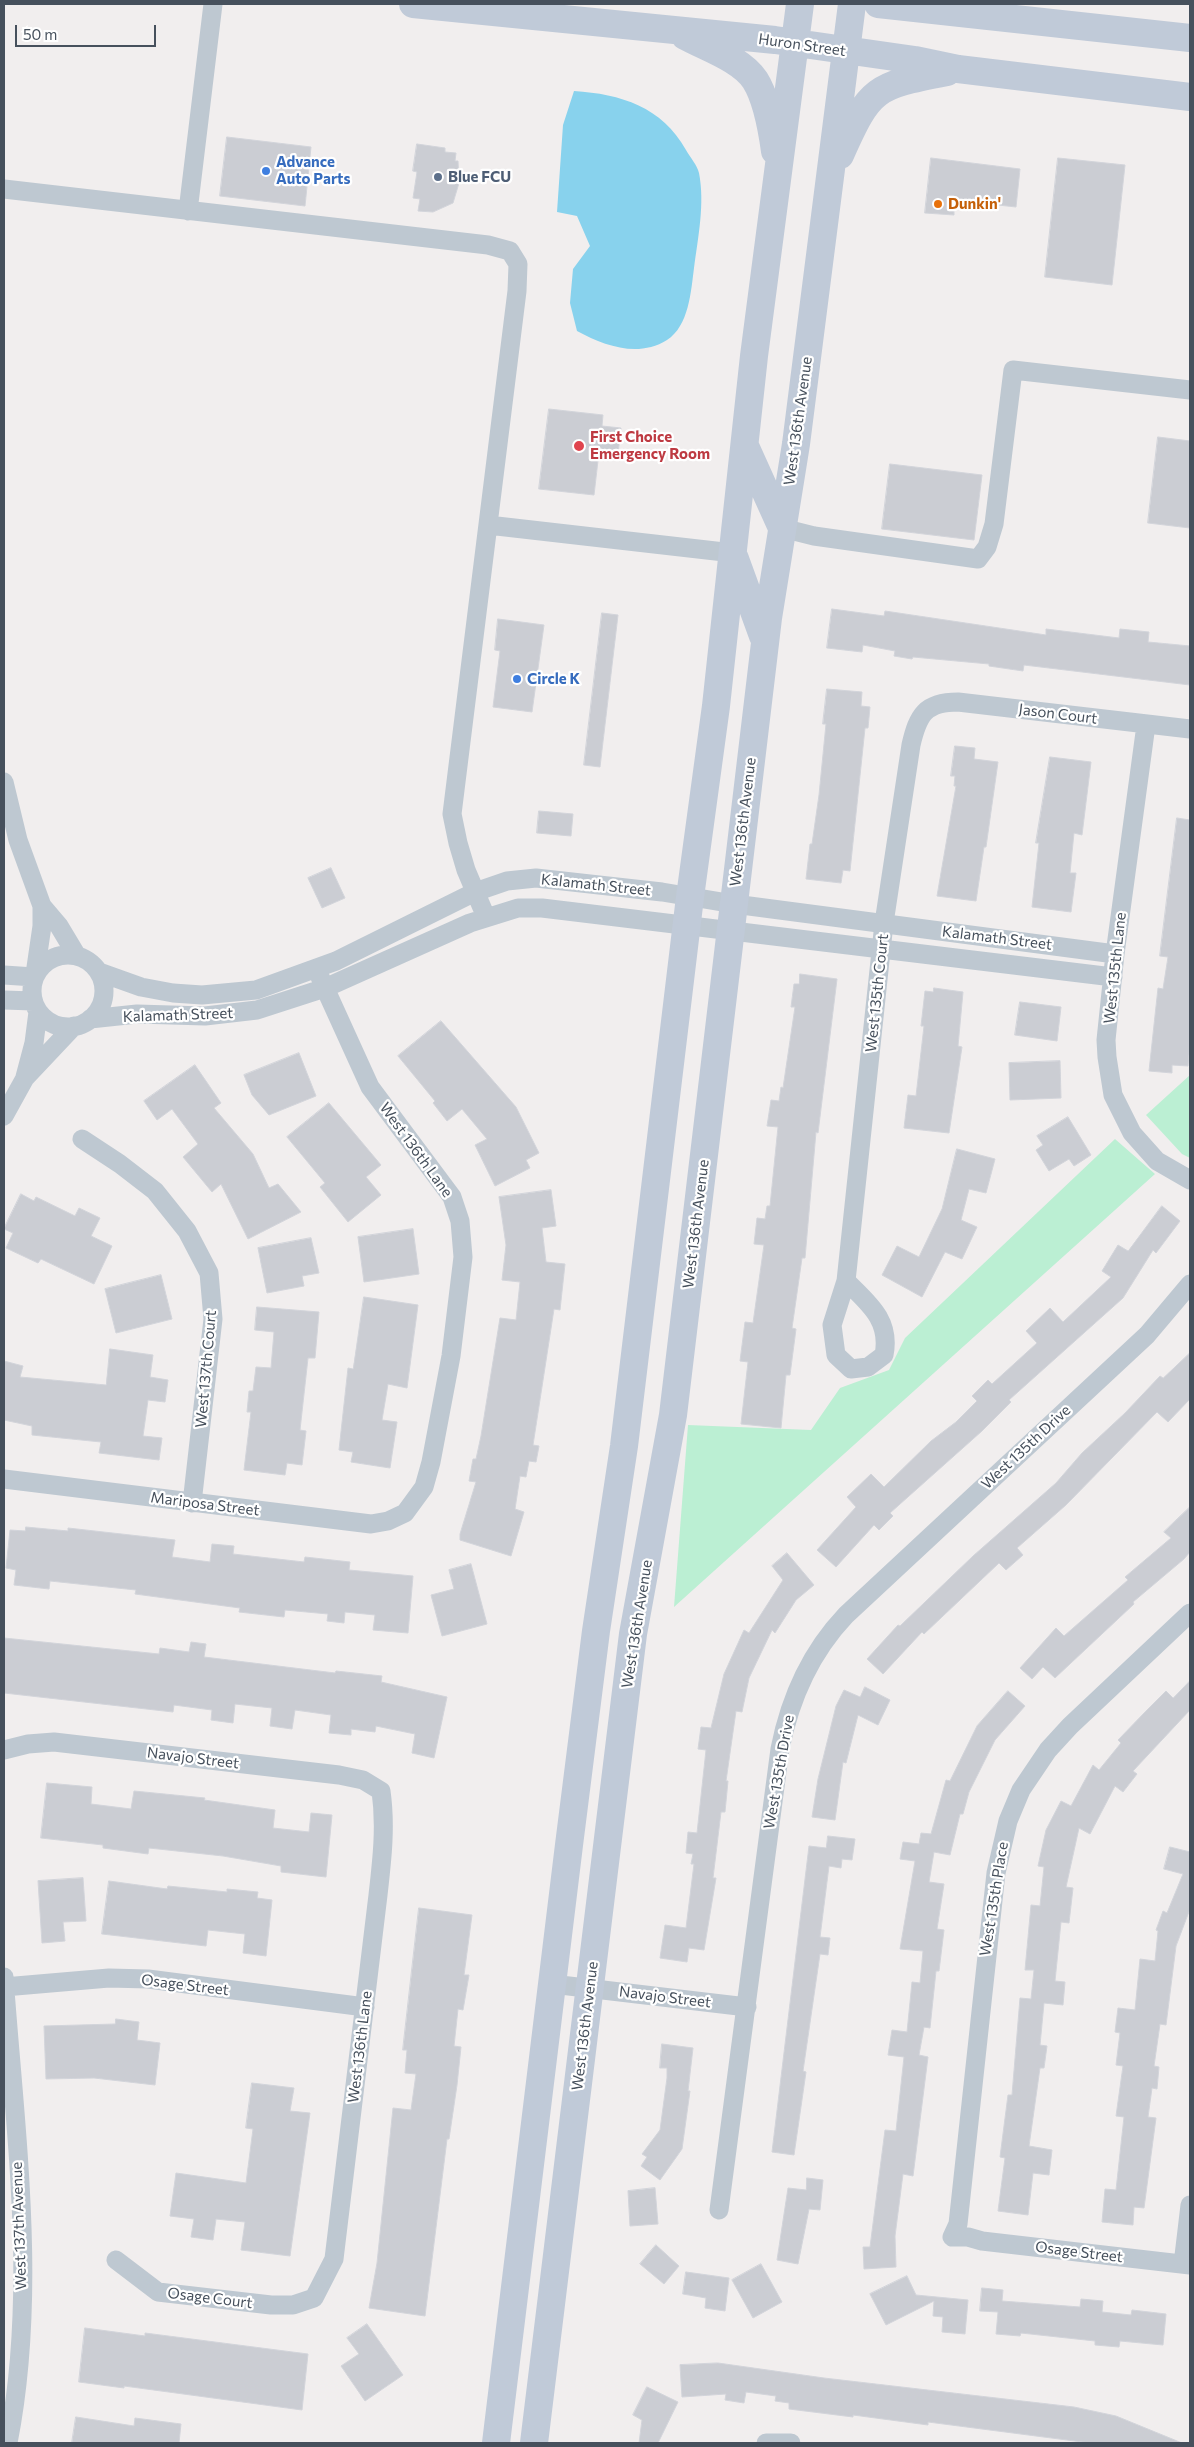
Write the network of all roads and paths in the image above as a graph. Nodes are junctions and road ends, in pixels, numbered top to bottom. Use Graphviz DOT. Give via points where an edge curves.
graph roads {
  1 [pos="213,4"];
  2 [pos="413,4"];
  3 [pos="800,4"];
  4 [pos="852,4"];
  5 [pos="878,4"];
  6 [pos="954,9"];
  7 [pos="673,30"];
  8 [pos="1190,38"];
  9 [pos="795,43"];
  10 [pos="845,51"];
  11 [pos="958,69"];
  12 [pos="1190,97"];
  13 [pos="779,176"];
  14 [pos="829,182"];
  15 [pos="4,189"];
  16 [pos="188,212"];
  17 [pos="1190,390"];
  18 [pos="744,444"];
  19 [pos="488,525"];
  20 [pos="782,528"];
  21 [pos="733,553"];
  22 [pos="765,640"];
  23 [pos="926,710"];
  24 [pos="1146,725"];
  25 [pos="1190,729"];
  26 [pos="4,782"];
  27 [pos="475,892"];
  28 [pos="690,897"];
  29 [pos="734,904"];
  30 [pos="42,906"];
  31 [pos="486,917"];
  32 [pos="884,923"];
  33 [pos="687,926"];
  34 [pos="730,931"];
  35 [pos="882,949"];
  36 [pos="1115,954"];
  37 [pos="77,956"];
  38 [pos="317,970"];
  39 [pos="99,972"];
  40 [pos="4,975"];
  41 [pos="35,976"];
  42 [pos="1113,977"];
  43 [pos="325,988"];
  44 [pos="4,1000"];
  45 [pos="36,1006"];
  46 [pos="82,1023"];
  47 [pos="25,1078"];
  48 [pos="4,1116"];
  49 [pos="82,1139"];
  50 [pos="1190,1180"];
  51 [pos="846,1281"];
  52 [pos="1190,1284"];
  53 [pos="4,1479"];
  54 [pos="192,1503"];
  55 [pos="405,1513"];
  56 [pos="1190,1613"];
  57 [pos="4,1750"];
  58 [pos="380,1791"];
  59 [pos="4,1977"];
  60 [pos="552,1984"];
  61 [pos="4,1986"];
  62 [pos="589,1988"];
  63 [pos="747,2007"];
  64 [pos="365,2008"];
  65 [pos="1190,2205"];
  66 [pos="719,2210"];
  67 [pos="968,2237"];
  68 [pos="116,2260"];
  69 [pos="1186,2264"];
  70 [pos="314,2298"];
  71 [pos="11,2373"];
  72 [pos="8,2443"];
  73 [pos="496,2443"];
  74 [pos="534,2443"];
  75 [pos="766,2443"];
  76 [pos="791,2443"];
  1 -- 16 [label="street"];
  2 -- 7 [label="main road, Huron Street"];
  3 -- 9 [label="main road"];
  4 -- 10 [label="main road, West 136th Avenue"];
  5 -- 6 [label="main road"];
  6 -- 8 [label="main road"];
  7 -- 9 [label="main road, Huron Street"];
  7 -- 13 [label="main road" via="729,59 754,79 769,122"];
  9 -- 10 [label="main road, Huron Street"];
  9 -- 13 [label="main road"];
  10 -- 11 [label="main road, Huron Street"];
  10 -- 14 [label="main road, West 136th Avenue"];
  11 -- 12 [label="main road, Huron Street"];
  11 -- 14 [label="main road" via="897,83 875,93 862,110"];
  13 -- 18 [label="main road"];
  14 -- 20 [label="main road, West 136th Avenue"];
  15 -- 16 [label="street"];
  16 -- 19 [label="street" via="488,245 510,251 518,264 516,291"];
  17 -- 20 [label="street" via="1013,370 994,524 987,547 978,559 814,536"];
  18 -- 20 [label="main road"];
  18 -- 21 [label="main road"];
  19 -- 21 [label="street"];
  19 -- 27 [label="street" via="452,814 458,844"];
  20 -- 22 [label="main road, West 136th Avenue"];
  21 -- 22 [label="main road"];
  21 -- 28 [label="main road"];
  22 -- 29 [label="main road, West 136th Avenue"];
  23 -- 24 [label="street, Jason Court" via="936,704 958,702"];
  23 -- 32 [label="street, West 135th Court" via="919,718 911,745"];
  24 -- 25 [label="street, Jason Court"];
  24 -- 36 [label="street, West 135th Lane"];
  26 -- 30 [label="street" via="18,840"];
  27 -- 28 [label="street, Kalamath Street" via="507,881 536,878"];
  27 -- 31 [label="street"];
  27 -- 38 [label="street, Kalamath Street"];
  28 -- 29 [label="street, Kalamath Street"];
  28 -- 33 [label="main road"];
  29 -- 32 [label="street, Kalamath Street"];
  29 -- 34 [label="main road, West 136th Avenue"];
  30 -- 37 [label="street"];
  30 -- 41 [label="street"];
  31 -- 33 [label="street, Kalamath Street" via="518,908 542,908"];
  31 -- 43 [label="street, Kalamath Street"];
  32 -- 35 [label="street, West 135th Court"];
  32 -- 36 [label="street, Kalamath Street"];
  33 -- 34 [label="street, Kalamath Street"];
  33 -- 60 [label="main road" via="623,1456 596,1631"];
  34 -- 35 [label="street, Kalamath Street"];
  34 -- 62 [label="main road, West 136th Avenue" via="672,1414 633,1634"];
  35 -- 42 [label="street, Kalamath Street"];
  35 -- 51 [label="street, West 135th Court"];
  36 -- 42 [label="street, West 135th Lane"];
  37 -- 39 [label="street"];
  37 -- 41 [label="street" via="67,954 49,960"];
  38 -- 39 [label="street, Kalamath Street" via="256,990 202,995 173,993"];
  38 -- 43 [label="street, West 136th Lane"];
  39 -- 46 [label="street" via="103,982 102,1003"];
  40 -- 41 [label="street"];
  41 -- 45 [label="street" via="32,989"];
  42 -- 50 [label="street, West 135th Lane" via="1106,1040 1113,1095 1132,1132 1144,1147 1157,1161"];
  43 -- 46 [label="street, Kalamath Street" via="257,1010 229,1015 137,1014"];
  43 -- 55 [label="street, West 136th Lane" via="370,1087 452,1197 460,1221 463,1257 451,1356 424,1486"];
  44 -- 45 [label="street"];
  45 -- 46 [label="street" via="54,1024"];
  45 -- 47 [label="street" via="34,1043"];
  46 -- 47 [label="street"];
  47 -- 48 [label="street"];
  49 -- 54 [label="street, West 137th Court" via="155,1191 187,1231 209,1273 213,1319"];
  52 -- 63 [label="street, West 135th Drive" via="1147,1335 846,1615 819,1647 792,1701 780,1749"];
  53 -- 54 [label="street, Mariposa Street"];
  54 -- 55 [label="street, Mariposa Street" via="371,1524"];
  56 -- 67 [label="street, West 135th Place" via="1048,1750 1021,1790 1008,1822 993,1892 958,2224 952,2237"];
  57 -- 58 [label="street, Navajo Street" via="54,1742 339,1775 363,1780"];
  58 -- 64 [label="street, West 136th Lane" via="384,1837"];
  59 -- 61 [label="street, West 137th Avenue"];
  60 -- 62 [label="street, Navajo Street"];
  60 -- 73 [label="main road"];
  61 -- 64 [label="street, Osage Street" via="110,1978 148,1979"];
  61 -- 71 [label="street, West 137th Avenue" via="21,2204 22,2280"];
  62 -- 63 [label="street, Navajo Street"];
  62 -- 74 [label="main road, West 136th Avenue"];
  63 -- 66 [label="street, West 135th Drive"];
  64 -- 70 [label="street, West 136th Lane" via="334,2259"];
  65 -- 69 [label="street"];
  67 -- 69 [label="street, Osage Street"];
  68 -- 70 [label="street, Osage Court" via="158,2292 271,2305 293,2305"];
  71 -- 72 [label="street, West 137th Avenue"];
  75 -- 76 [label="street"];
}
